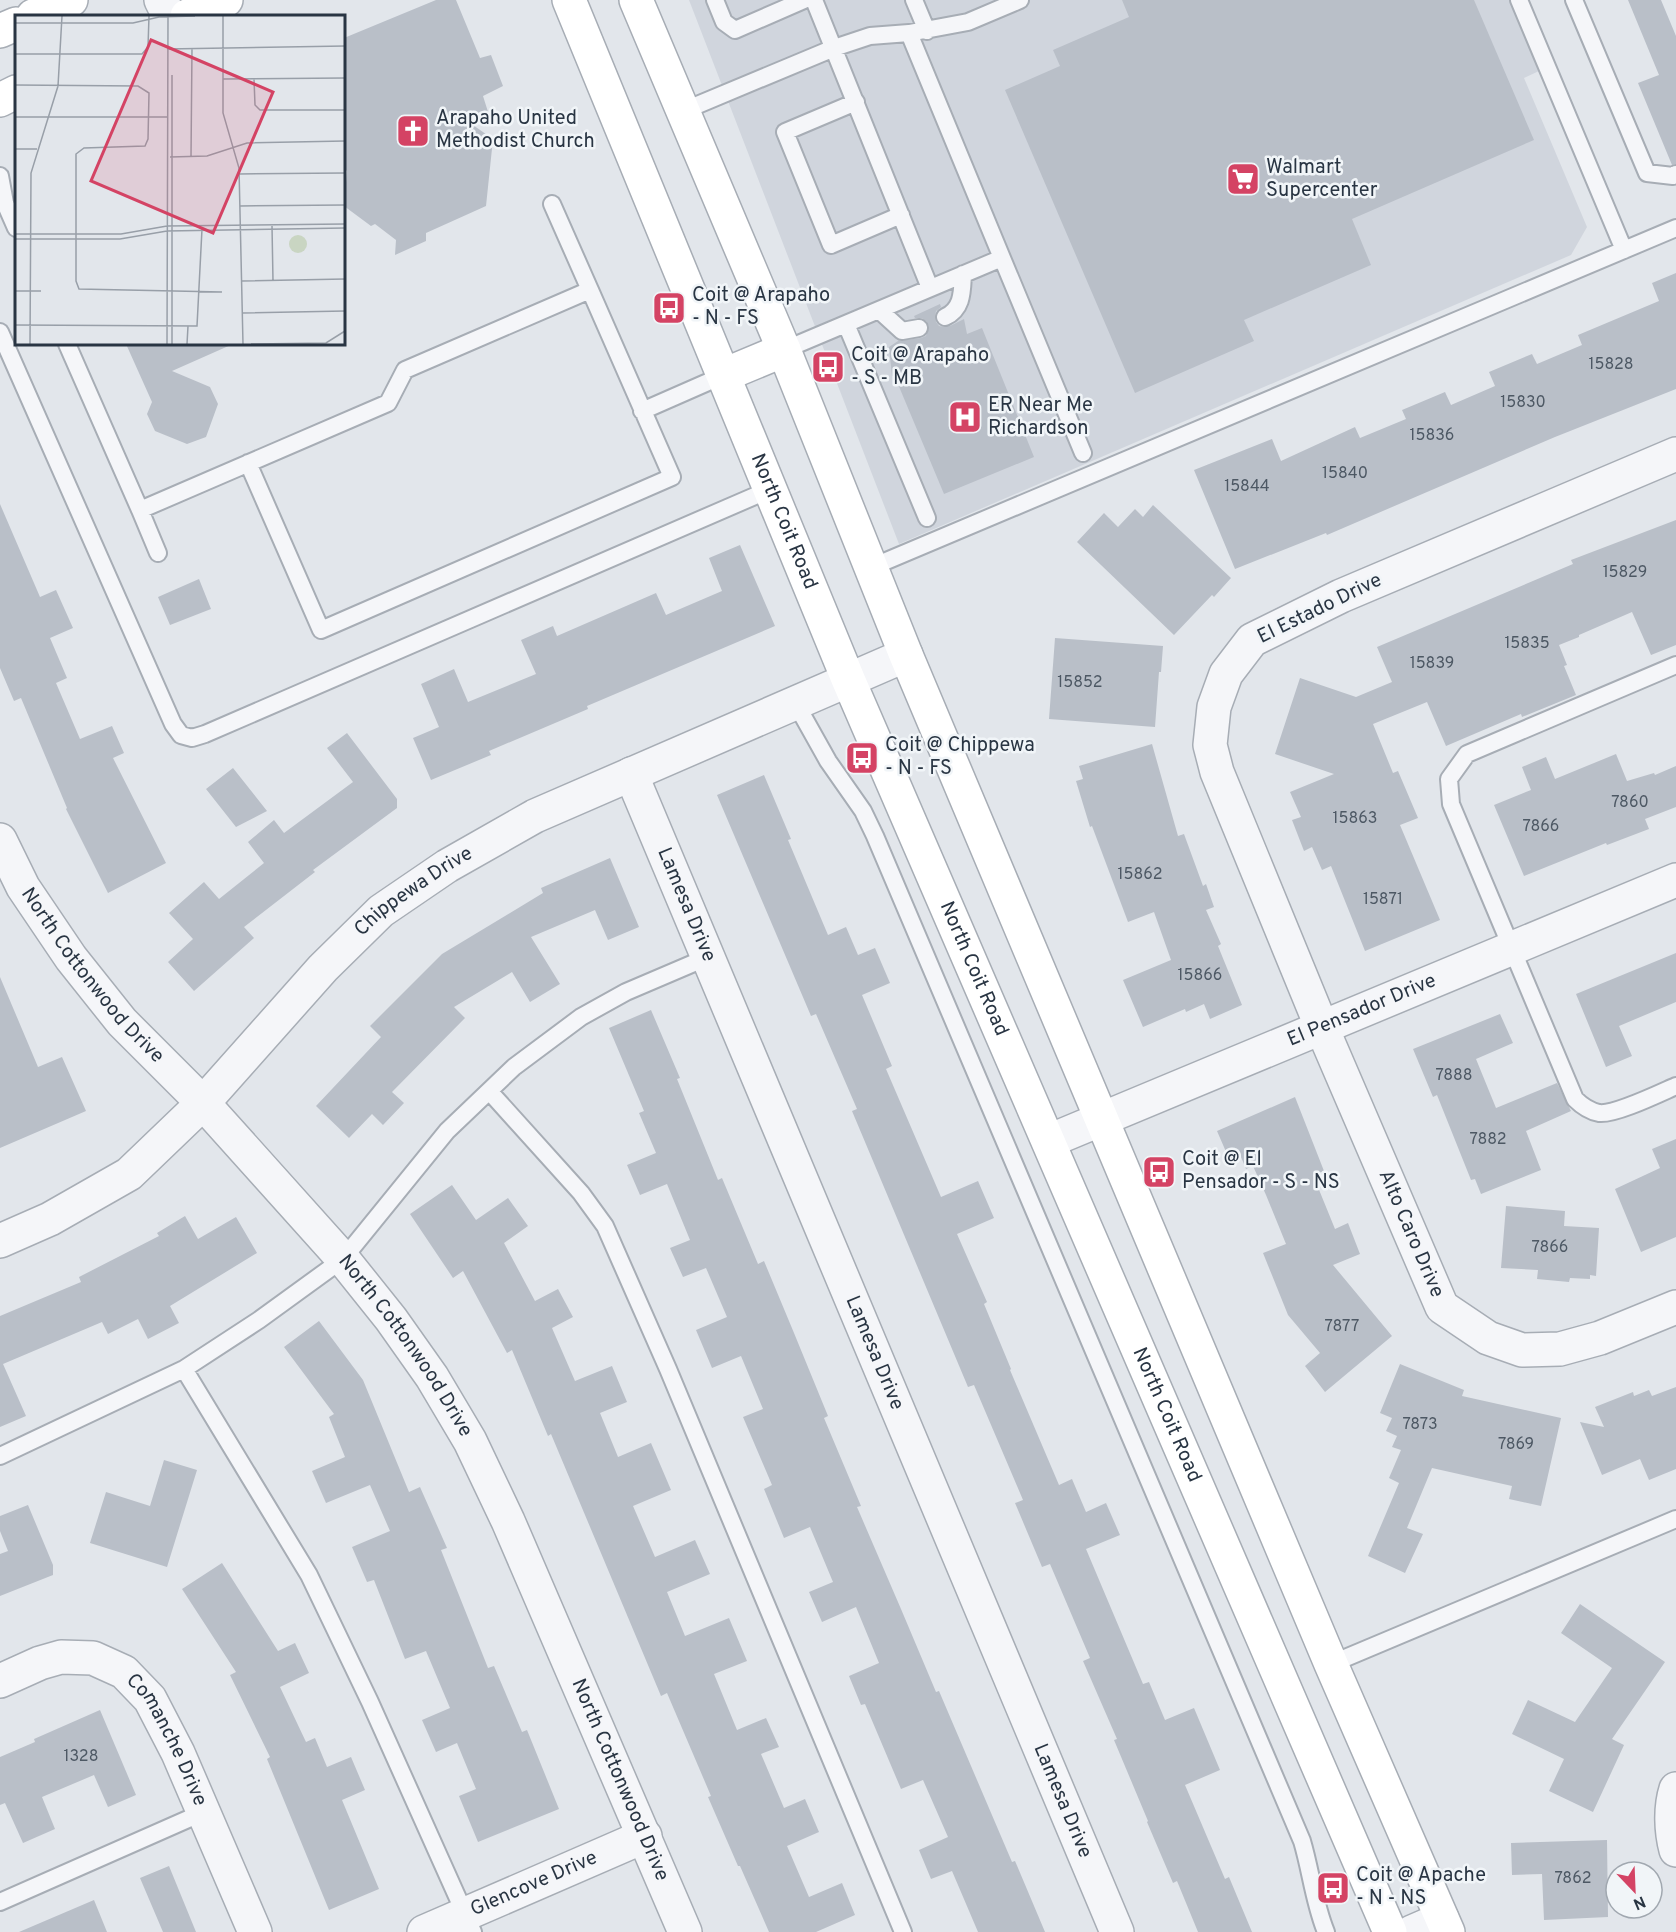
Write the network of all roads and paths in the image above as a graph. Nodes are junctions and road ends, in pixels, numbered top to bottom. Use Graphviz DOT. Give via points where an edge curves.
graph roads {
  1 [pos="71,0"];
  2 [pos="161,0"];
  3 [pos="226,0"];
  4 [pos="569,0"];
  5 [pos="636,0"];
  6 [pos="715,0"];
  7 [pos="804,0"];
  8 [pos="814,0"];
  9 [pos="914,0"];
  10 [pos="1020,0"];
  11 [pos="1519,0"];
  12 [pos="1574,0"];
  13 [pos="995,5"];
  14 [pos="35,15"];
  15 [pos="168,15"];
  16 [pos="189,15"];
  17 [pos="15,24"];
  18 [pos="0,31"];
  19 [pos="927,31"];
  20 [pos="909,33"];
  21 [pos="834,48"];
  22 [pos="15,92"];
  23 [pos="0,100"];
  24 [pos="856,102"];
  25 [pos="683,111"];
  26 [pos="1676,174"];
  27 [pos="0,176"];
  28 [pos="552,204"];
  29 [pos="901,215"];
  30 [pos="15,226"];
  31 [pos="1676,228"];
  32 [pos="1624,250"];
  33 [pos="1002,258"];
  34 [pos="963,274"];
  35 [pos="930,288"];
  36 [pos="590,290"];
  37 [pos="879,310"];
  38 [pos="945,317"];
  39 [pos="846,324"];
  40 [pos="919,328"];
  41 [pos="0,332"];
  42 [pos="67,345"];
  43 [pos="784,350"];
  44 [pos="724,375"];
  45 [pos="642,411"];
  46 [pos="1083,453"];
  47 [pos="1676,454"];
  48 [pos="248,463"];
  49 [pos="771,489"];
  50 [pos="140,510"];
  51 [pos="927,518"];
  52 [pos="158,553"];
  53 [pos="872,567"];
  54 [pos="906,655"];
  55 [pos="1676,665"];
  56 [pos="848,679"];
  57 [pos="795,702"];
  58 [pos="632,774"];
  59 [pos="0,840"];
  60 [pos="1676,880"];
  61 [pos="1511,949"];
  62 [pos="708,957"];
  63 [pos="1323,1028"];
  64 [pos="1676,1086"];
  65 [pos="489,1091"];
  66 [pos="203,1103"];
  67 [pos="1102,1119"];
  68 [pos="1049,1141"];
  69 [pos="0,1241"];
  70 [pos="343,1259"];
  71 [pos="1676,1307"];
  72 [pos="184,1369"];
  73 [pos="0,1455"];
  74 [pos="1676,1519"];
  75 [pos="1331,1664"];
  76 [pos="0,1680"];
  77 [pos="1676,1789"];
  78 [pos="204,1812"];
  79 [pos="645,1836"];
  80 [pos="1676,1850"];
  81 [pos="0,1902"];
  82 [pos="469,1923"];
  83 [pos="1445,1925"];
  84 [pos="255,1932"];
  85 [pos="424,1932"];
  86 [pos="685,1932"];
  87 [pos="903,1932"];
  88 [pos="1118,1932"];
  89 [pos="1326,1932"];
  90 [pos="1390,1932"];
  91 [pos="1412,1932"];
  1 -- 14 [label="main road"];
  2 -- 15 [label="street"];
  3 -- 16 [label="main road"];
  4 -- 44 [label="main road, North Coit Road"];
  5 -- 25 [label="main road"];
  6 -- 7 [label="lane" via="724,22 735,30"];
  8 -- 21 [label="lane"];
  9 -- 19 [label="lane"];
  10 -- 13 [label="lane"];
  11 -- 32 [label="lane"];
  12 -- 26 [label="lane" via="1647,173"];
  13 -- 19 [label="lane" via="968,22"];
  17 -- 18 [label="main road"];
  19 -- 20 [label="lane"];
  20 -- 21 [label="lane" via="870,36"];
  20 -- 33 [label="lane"];
  21 -- 24 [label="lane"];
  21 -- 25 [label="lane"];
  22 -- 23 [label="main road"];
  24 -- 29 [label="lane"];
  24 -- 29 [label="lane" via="785,132 831,245"];
  25 -- 43 [label="main road"];
  27 -- 30 [label="lane" via="5,203"];
  28 -- 36 [label="lane"];
  29 -- 35 [label="lane"];
  31 -- 32 [label="lane"];
  32 -- 53 [label="lane"];
  33 -- 34 [label="lane"];
  33 -- 46 [label="lane"];
  34 -- 35 [label="lane"];
  34 -- 38 [label="lane" via="962,298"];
  35 -- 37 [label="lane"];
  36 -- 45 [label="lane"];
  36 -- 48 [label="lane" via="405,370 388,403"];
  37 -- 39 [label="lane"];
  37 -- 40 [label="lane" via="902,331"];
  39 -- 43 [label="lane"];
  39 -- 51 [label="lane"];
  41 -- 49 [label="lane" via="173,724 181,735 192,738"];
  42 -- 50 [label="lane"];
  43 -- 44 [label="main road"];
  43 -- 53 [label="main road"];
  44 -- 45 [label="lane"];
  44 -- 49 [label="main road, North Coit Road"];
  45 -- 48 [label="lane" via="672,477 321,630"];
  47 -- 63 [label="street, El Estado Drive" via="1341,596 1252,640 1226,674 1214,707 1210,745 1217,772"];
  48 -- 50 [label="lane"];
  49 -- 56 [label="main road, North Coit Road"];
  50 -- 52 [label="lane"];
  53 -- 54 [label="main road"];
  54 -- 56 [label="street, Chippewa Drive"];
  54 -- 67 [label="main road"];
  55 -- 61 [label="lane" via="1467,754 1449,779 1451,804"];
  56 -- 57 [label="street, Chippewa Drive"];
  56 -- 68 [label="main road, North Coit Road"];
  57 -- 58 [label="street, Chippewa Drive"];
  57 -- 89 [label="lane" via="875,836 1302,1841"];
  58 -- 62 [label="street, Lamesa Drive"];
  58 -- 66 [label="street, Chippewa Drive" via="535,816 447,866 381,911 323,968"];
  59 -- 66 [label="street, North Cottonwood Drive" via="23,887 71,958 122,1022"];
  60 -- 61 [label="street, El Pensador Drive"];
  61 -- 63 [label="street, El Pensador Drive"];
  61 -- 64 [label="lane" via="1575,1099 1584,1108 1601,1113 1616,1111"];
  62 -- 65 [label="lane" via="626,992 581,1017 514,1067"];
  62 -- 88 [label="street, Lamesa Drive"];
  63 -- 67 [label="street, El Pensador Drive"];
  63 -- 71 [label="street, Alto Caro Drive" via="1442,1307 1488,1338 1522,1350 1560,1349 1600,1338"];
  65 -- 70 [label="lane" via="447,1131"];
  65 -- 87 [label="lane" via="581,1193 605,1226"];
  66 -- 69 [label="street, Chippewa Drive" via="129,1174 50,1219"];
  66 -- 70 [label="street, North Cottonwood Drive"];
  67 -- 68 [label="street, El Pensador Drive"];
  67 -- 75 [label="main road"];
  68 -- 90 [label="main road, North Coit Road"];
  70 -- 72 [label="lane"];
  70 -- 79 [label="street, North Cottonwood Drive" via="432,1377 470,1442"];
  72 -- 73 [label="lane"];
  72 -- 82 [label="lane" via="309,1575"];
  74 -- 75 [label="lane"];
  75 -- 83 [label="main road"];
  76 -- 78 [label="street, Comanche Drive" via="61,1657 93,1658 124,1672 150,1699"];
  77 -- 80 [label="street" via="1672,1824"];
  78 -- 81 [label="lane"];
  78 -- 84 [label="street, Comanche Drive"];
  79 -- 82 [label="street, Glencove Drive"];
  79 -- 86 [label="street, North Cottonwood Drive"];
  82 -- 85 [label="street, Glencove Drive"];
  83 -- 91 [label="street"];
}
